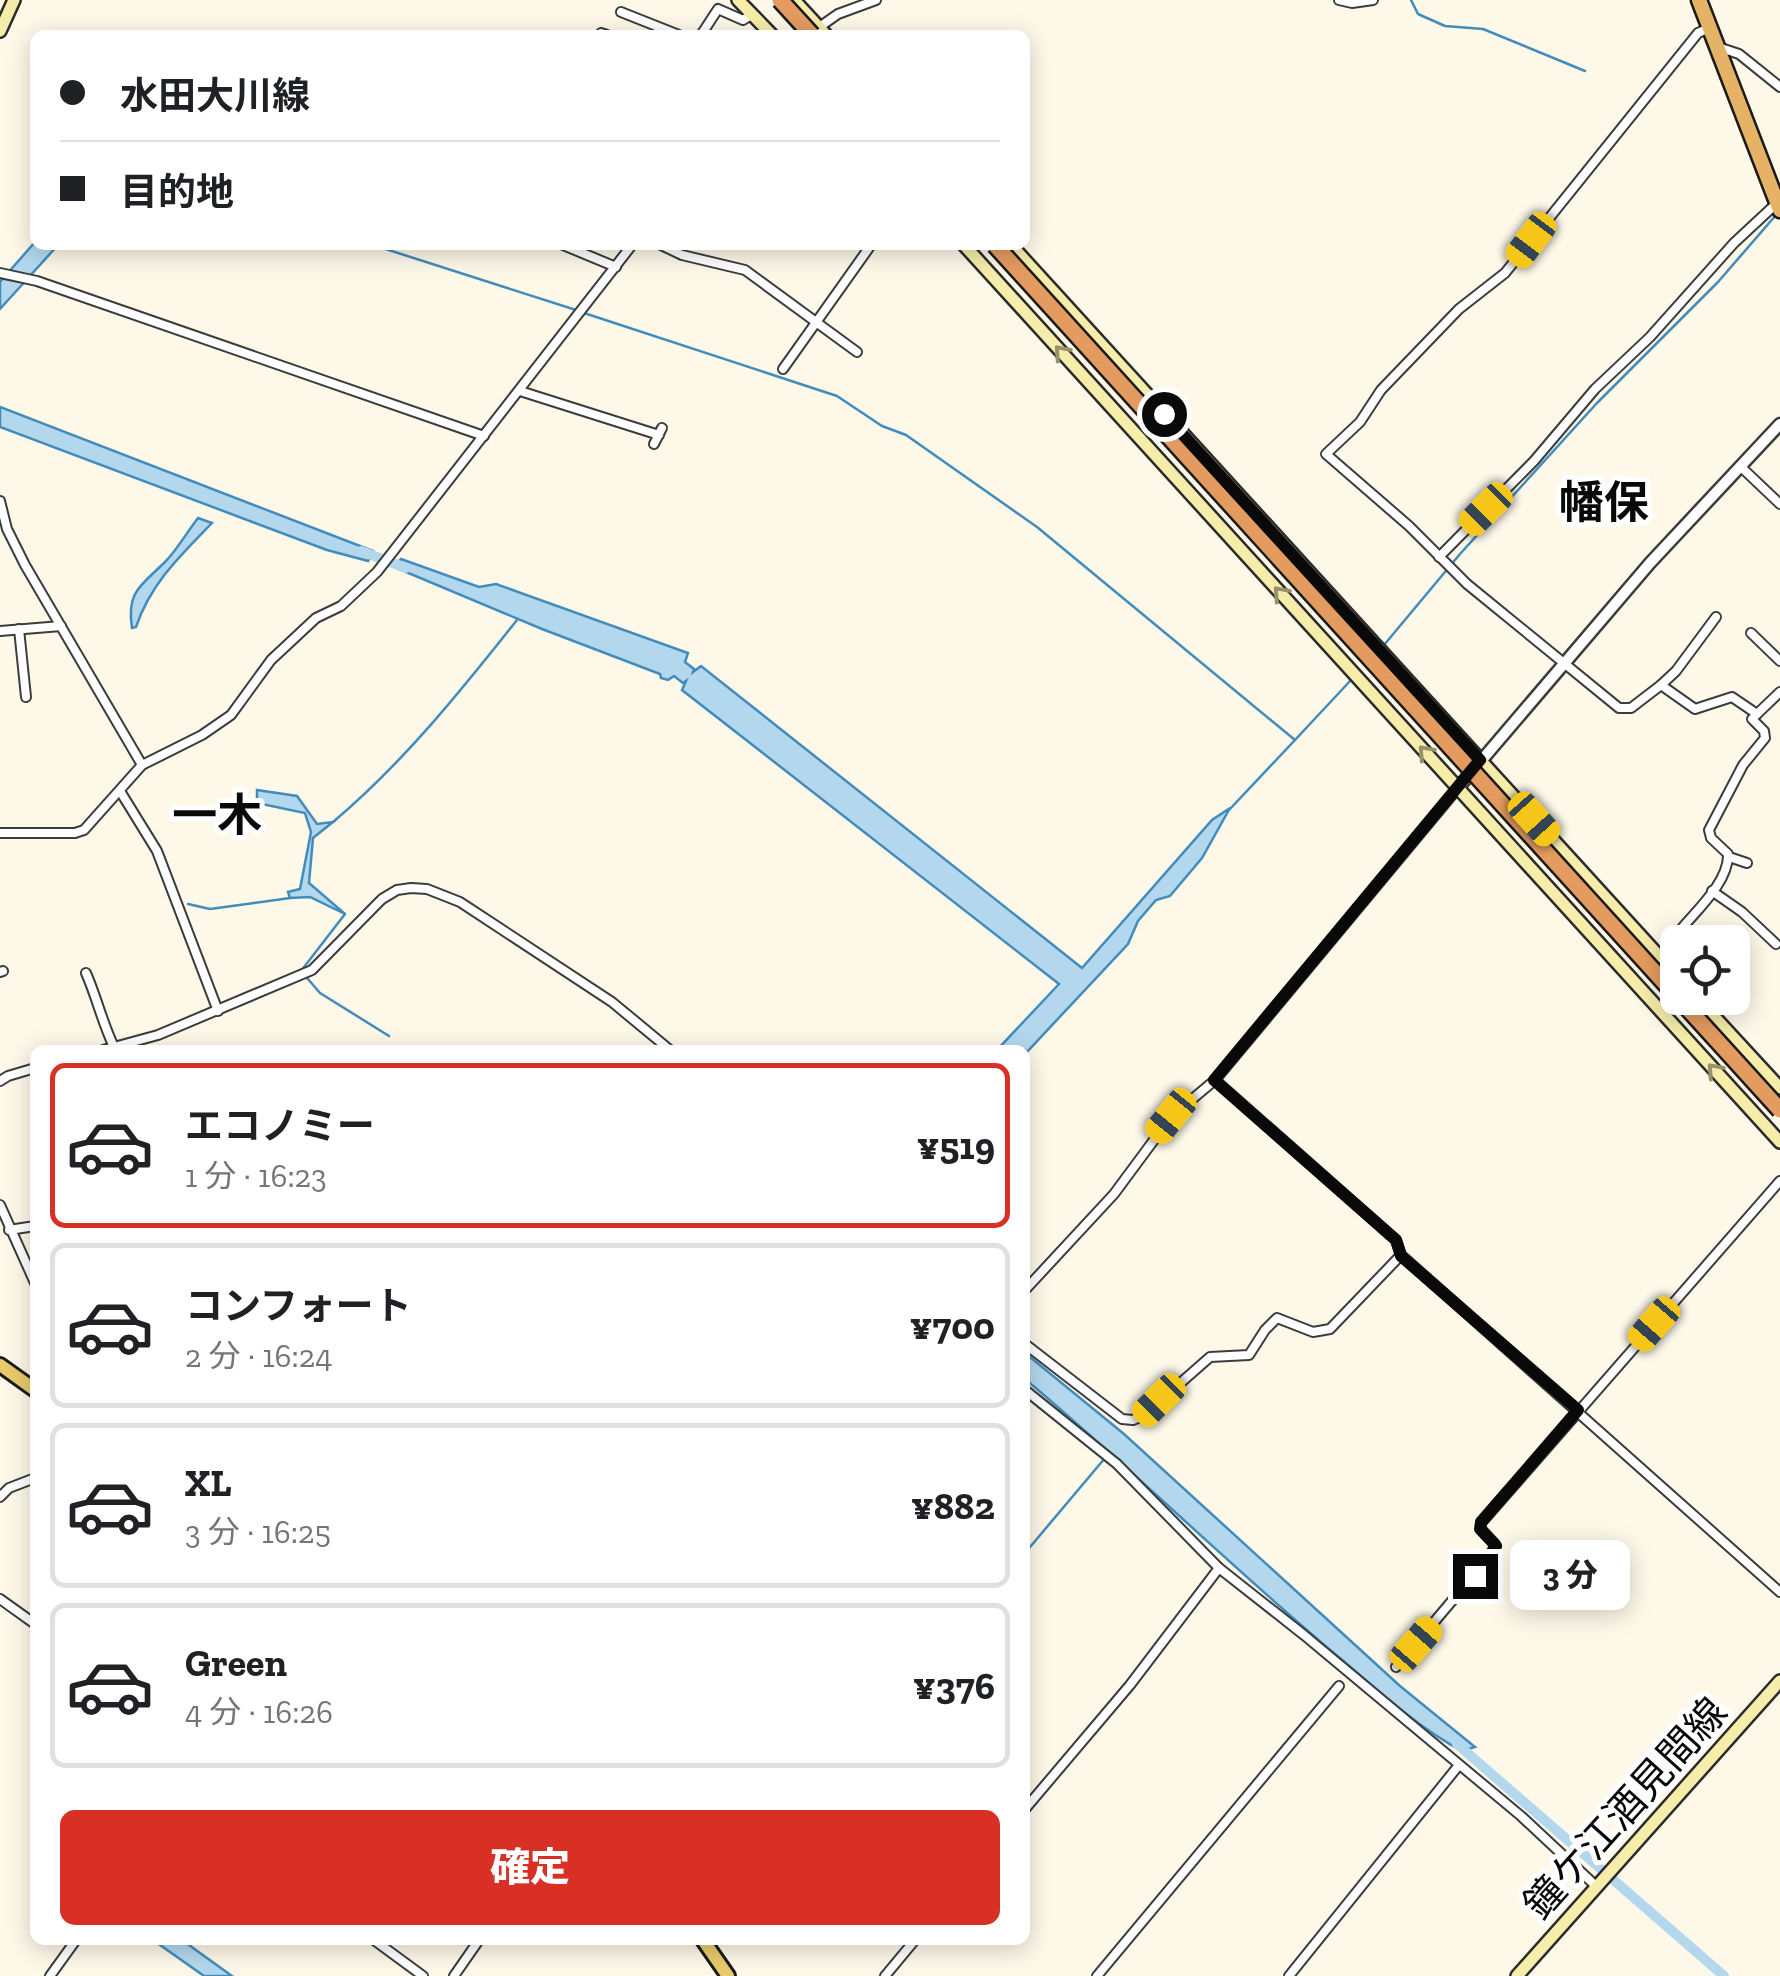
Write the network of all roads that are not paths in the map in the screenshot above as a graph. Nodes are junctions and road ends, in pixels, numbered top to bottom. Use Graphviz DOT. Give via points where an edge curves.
graph roads {
  1 [pos="14,0"];
  2 [pos="738,0"];
  3 [pos="780,0"];
  4 [pos="794,0"];
  5 [pos="876,0"];
  6 [pos="1338,0"];
  7 [pos="1373,0"];
  8 [pos="1699,0"];
  9 [pos="620,12"];
  10 [pos="752,15"];
  11 [pos="1709,28"];
  12 [pos="666,30"];
  13 [pos="704,30"];
  14 [pos="767,30"];
  15 [pos="814,30"];
  16 [pos="815,30"];
  17 [pos="820,30"];
  18 [pos="0,31"];
  19 [pos="1716,46"];
  20 [pos="1780,87"];
  21 [pos="1779,206"];
  22 [pos="575,250"];
  23 [pos="628,250"];
  24 [pos="671,250"];
  25 [pos="868,250"];
  26 [pos="969,250"];
  27 [pos="1000,250"];
  28 [pos="1008,250"];
  29 [pos="1016,250"];
  30 [pos="616,267"];
  31 [pos="1,273"];
  32 [pos="817,323"];
  33 [pos="857,352"];
  34 [pos="783,369"];
  35 [pos="520,391"];
  36 [pos="1780,424"];
  37 [pos="484,436"];
  38 [pos="658,436"];
  39 [pos="1739,466"];
  40 [pos="0,501"];
  41 [pos="1780,504"];
  42 [pos="1439,558"];
  43 [pos="1716,617"];
  44 [pos="61,626"];
  45 [pos="19,629"];
  46 [pos="0,630"];
  47 [pos="1751,633"];
  48 [pos="1780,661"];
  49 [pos="1564,664"];
  50 [pos="1662,685"];
  51 [pos="1780,692"];
  52 [pos="26,697"];
  53 [pos="1757,714"];
  54 [pos="1480,760"];
  55 [pos="142,764"];
  56 [pos="1458,788"];
  57 [pos="120,791"];
  58 [pos="0,833"];
  59 [pos="1729,857"];
  60 [pos="1748,863"];
  61 [pos="1712,892"];
  62 [pos="1684,925"];
  63 [pos="1776,944"];
  64 [pos="1660,957"];
  65 [pos="1660,971"];
  66 [pos="86,974"];
  67 [pos="218,1011"];
  68 [pos="1712,1015"];
  69 [pos="113,1045"];
  70 [pos="120,1045"];
  71 [pos="664,1045"];
  72 [pos="30,1069"];
  73 [pos="1214,1080"];
  74 [pos="0,1081"];
  75 [pos="1780,1088"];
  76 [pos="1780,1110"];
  77 [pos="1780,1142"];
  78 [pos="1780,1181"];
  79 [pos="0,1206"];
  80 [pos="30,1227"];
  81 [pos="9,1230"];
  82 [pos="1401,1256"];
  83 [pos="30,1273"];
  84 [pos="1030,1285"];
  85 [pos="1030,1348"];
  86 [pos="0,1365"];
  87 [pos="30,1386"];
  88 [pos="1030,1394"];
  89 [pos="1578,1410"];
  90 [pos="30,1480"];
  91 [pos="0,1497"];
  92 [pos="1220,1568"];
  93 [pos="1780,1592"];
  94 [pos="0,1599"];
  95 [pos="30,1620"];
  96 [pos="1396,1667"];
  97 [pos="1780,1681"];
  98 [pos="1339,1686"];
  99 [pos="1460,1766"];
  100 [pos="1030,1804"];
  101 [pos="1599,1884"];
  102 [pos="72,1945"];
  103 [pos="381,1945"];
  104 [pos="476,1945"];
  105 [pos="706,1945"];
  106 [pos="910,1945"];
  107 [pos="50,1976"];
  108 [pos="424,1976"];
  109 [pos="454,1976"];
  110 [pos="728,1976"];
  111 [pos="884,1976"];
  112 [pos="1097,1976"];
  113 [pos="1288,1976"];
  114 [pos="1517,1976"];
  1 -- 18 [label="main road"];
  2 -- 10 [label="main road"];
  3 -- 15 [label="highway, bridge"];
  4 -- 16 [label="main road"];
  5 -- 17 [label="street" via="838,14"];
  6 -- 7 [label="street"];
  8 -- 11 [label="highway"];
  9 -- 12 [label="street"];
  10 -- 13 [label="street" via="743,20 718,9"];
  10 -- 14 [label="main road"];
  11 -- 19 [label="highway"];
  11 -- 42 [label="street" via="1698,33 1505,273 1459,309 1326,454"];
  19 -- 20 [label="street" via="1740,54"];
  19 -- 21 [label="highway"];
  21 -- 42 [label="street" via="1702,278"];
  22 -- 30 [label="street"];
  23 -- 30 [label="street"];
  24 -- 32 [label="street" via="744,270"];
  25 -- 32 [label="street"];
  56 -- 26 [label="main road, one-way"];
  27 -- 76 [label="highway, bridge"];
  28 -- 65 [label="highway, bridge"];
  29 -- 54 [label="main road"];
  30 -- 35 [label="street"];
  31 -- 37 [label="street"];
  32 -- 33 [label="street"];
  32 -- 34 [label="street"];
  35 -- 37 [label="street"];
  35 -- 38 [label="street"];
  36 -- 39 [label="street"];
  37 -- 55 [label="street" via="377,572 271,660 231,715"];
  39 -- 41 [label="street"];
  39 -- 49 [label="street"];
  40 -- 44 [label="street" via="7,529"];
  42 -- 49 [label="street"];
  43 -- 50 [label="street"];
  44 -- 45 [label="street"];
  44 -- 55 [label="street"];
  45 -- 46 [label="street"];
  45 -- 52 [label="street"];
  47 -- 48 [label="street"];
  49 -- 50 [label="street" via="1625,709"];
  49 -- 54 [label="street"];
  50 -- 53 [label="street" via="1696,710 1732,697"];
  51 -- 53 [label="street"];
  53 -- 59 [label="street" via="1752,719 1766,738 1743,765 1710,830"];
  54 -- 56 [label="street"];
  54 -- 64 [label="main road"];
  55 -- 57 [label="street"];
  56 -- 73 [label="street"];
  77 -- 56 [label="main road, one-way"];
  57 -- 58 [label="street" via="75,833"];
  57 -- 67 [label="street" via="157,851"];
  59 -- 60 [label="street"];
  59 -- 61 [label="street"];
  61 -- 62 [label="street"];
  61 -- 63 [label="street"];
  66 -- 69 [label="street"];
  67 -- 70 [label="street"];
  67 -- 71 [label="street" via="304,973 397,890 427,889 516,938"];
  68 -- 75 [label="main road"];
  72 -- 74 [label="street"];
  73 -- 82 [label="street" via="1396,1240"];
  73 -- 84 [label="street" via="1171,1116 1114,1194"];
  78 -- 89 [label="street"];
  79 -- 81 [label="street"];
  80 -- 81 [label="street"];
  81 -- 83 [label="street"];
  82 -- 85 [label="street" via="1330,1329 1313,1332 1278,1318 1249,1355 1210,1357 1133,1420 1122,1419"];
  82 -- 89 [label="street"];
  86 -- 87 [label="main road"];
  88 -- 92 [label="street" via="1117,1464"];
  89 -- 93 [label="street"];
  89 -- 96 [label="street" via="1481,1522 1495,1550"];
  90 -- 91 [label="street"];
  92 -- 99 [label="street"];
  92 -- 100 [label="street"];
  94 -- 95 [label="street"];
  97 -- 101 [label="main road, 鐘ケ江酒見間線"];
  98 -- 112 [label="street"];
  99 -- 101 [label="street"];
  99 -- 113 [label="street"];
  101 -- 114 [label="main road, 鐘ケ江酒見間線"];
  102 -- 107 [label="street"];
  103 -- 108 [label="street"];
  104 -- 109 [label="street"];
  105 -- 110 [label="main road"];
  106 -- 111 [label="street"];
}
